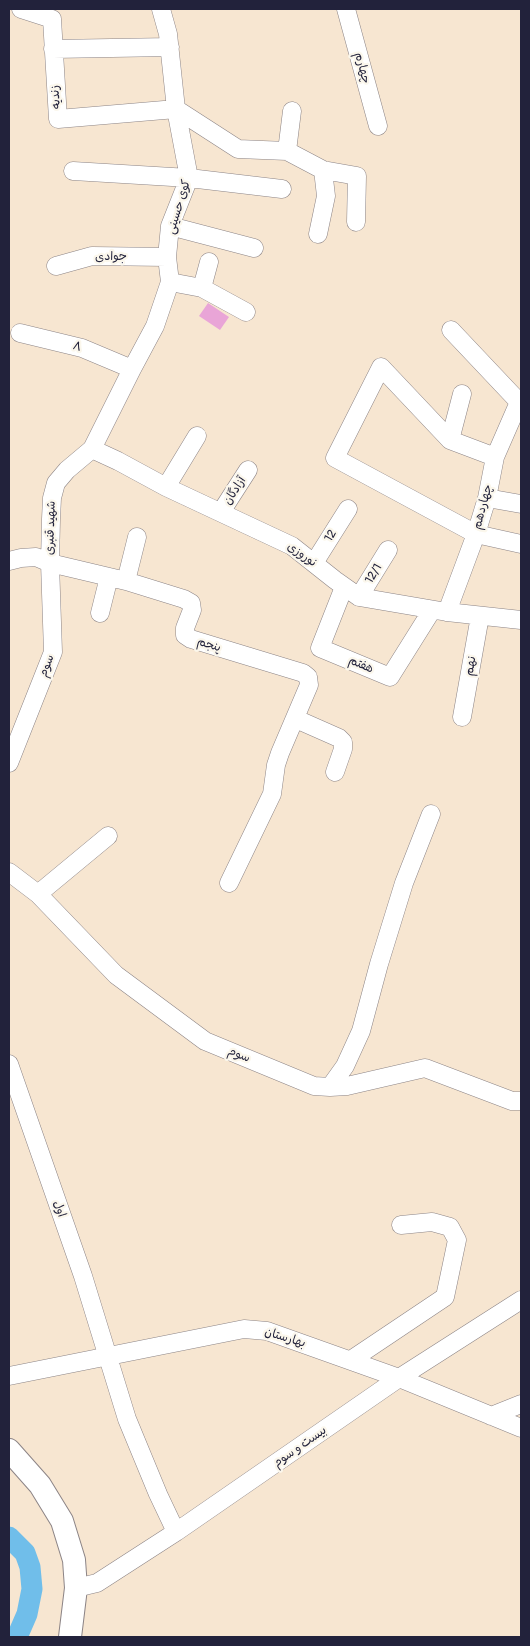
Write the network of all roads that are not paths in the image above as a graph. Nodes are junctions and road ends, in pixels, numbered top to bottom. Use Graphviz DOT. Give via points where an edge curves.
graph roads {
  1 [pos="21,9"];
  2 [pos="161,9"];
  3 [pos="346,9"];
  4 [pos="170,47"];
  5 [pos="53,49"];
  6 [pos="176,109"];
  7 [pos="292,111"];
  8 [pos="378,126"];
  9 [pos="287,151"];
  10 [pos="323,170"];
  11 [pos="74,171"];
  12 [pos="189,178"];
  13 [pos="282,189"];
  14 [pos="356,222"];
  15 [pos="170,226"];
  16 [pos="318,234"];
  17 [pos="254,248"];
  18 [pos="167,257"];
  19 [pos="209,262"];
  20 [pos="56,266"];
  21 [pos="170,282"];
  22 [pos="202,288"];
  23 [pos="246,312"];
  24 [pos="451,330"];
  25 [pos="20,333"];
  26 [pos="132,369"];
  27 [pos="462,394"];
  28 [pos="520,402"];
  29 [pos="198,436"];
  30 [pos="450,440"];
  31 [pos="92,449"];
  32 [pos="495,457"];
  33 [pos="248,470"];
  34 [pos="166,487"];
  35 [pos="487,498"];
  36 [pos="521,504"];
  37 [pos="348,509"];
  38 [pos="221,512"];
  39 [pos="476,534"];
  40 [pos="137,537"];
  41 [pos="521,544"];
  42 [pos="388,550"];
  43 [pos="9,561"];
  44 [pos="50,563"];
  45 [pos="314,563"];
  46 [pos="118,579"];
  47 [pos="344,587"];
  48 [pos="359,597"];
  49 [pos="439,611"];
  50 [pos="100,613"];
  51 [pos="480,616"];
  52 [pos="521,620"];
  53 [pos="462,716"];
  54 [pos="296,719"];
  55 [pos="9,763"];
  56 [pos="335,772"];
  57 [pos="432,814"];
  58 [pos="108,836"];
  59 [pos="9,872"];
  60 [pos="229,882"];
  61 [pos="38,894"];
  62 [pos="9,1064"];
  63 [pos="330,1087"];
  64 [pos="521,1101"];
  65 [pos="401,1225"];
  66 [pos="521,1300"];
  67 [pos="106,1356"];
  68 [pos="351,1360"];
  69 [pos="9,1376"];
  70 [pos="399,1378"];
  71 [pos="521,1404"];
  72 [pos="491,1416"];
  73 [pos="521,1428"];
  74 [pos="9,1450"];
  75 [pos="176,1532"];
  76 [pos="76,1588"];
  77 [pos="70,1637"];
  1 -- 5 [label="street, زندیه" via="52,19"];
  2 -- 4 [label="street, کوی حسینی"];
  3 -- 8 [label="street, چهارم"];
  4 -- 5 [label="street"];
  4 -- 6 [label="street, کوی حسینی"];
  5 -- 6 [label="street, زندیه" via="58,119"];
  6 -- 9 [label="street" via="238,149"];
  6 -- 12 [label="street, کوی حسینی"];
  7 -- 9 [label="street"];
  9 -- 10 [label="street"];
  10 -- 14 [label="street" via="357,176"];
  10 -- 16 [label="street" via="326,196"];
  11 -- 12 [label="street"];
  12 -- 13 [label="street"];
  12 -- 15 [label="street, کوی حسینی"];
  15 -- 17 [label="street"];
  15 -- 18 [label="street, کوی حسینی"];
  18 -- 20 [label="street, جوادی" via="92,256"];
  18 -- 21 [label="street, کوی حسینی"];
  19 -- 22 [label="street"];
  21 -- 22 [label="street"];
  21 -- 26 [label="street, کوی حسینی" via="155,326"];
  22 -- 23 [label="street"];
  24 -- 28 [label="street"];
  25 -- 26 [label="street, ۸" via="82,348"];
  26 -- 31 [label="street, کوی حسینی"];
  27 -- 30 [label="street"];
  28 -- 32 [label="street, چهاردهم"];
  29 -- 34 [label="street"];
  30 -- 32 [label="street"];
  30 -- 39 [label="street" via="381,367 335,458"];
  31 -- 34 [label="street, نوروزی"];
  31 -- 44 [label="street, شهید قنبری" via="56,483 52,498"];
  32 -- 35 [label="street, چهاردهم"];
  33 -- 38 [label="street, آزادگان"];
  34 -- 38 [label="street, نوروزی"];
  35 -- 36 [label="street"];
  35 -- 39 [label="street, چهاردهم"];
  37 -- 45 [label="street, 12"];
  38 -- 45 [label="street, نوروزی" via="292,546"];
  39 -- 41 [label="street"];
  39 -- 49 [label="street, چهاردهم"];
  40 -- 46 [label="street"];
  42 -- 48 [label="street, 12/1"];
  43 -- 44 [label="street" via="36,557"];
  44 -- 46 [label="street, پنجم"];
  44 -- 55 [label="street, سوم" via="53,652"];
  45 -- 47 [label="street, نوروزی"];
  46 -- 50 [label="street"];
  46 -- 54 [label="street, پنجم" via="191,603 192,610 184,628 191,639 303,672 310,685"];
  47 -- 48 [label="street, نوروزی"];
  47 -- 49 [label="street, هفتم" via="320,648 390,677"];
  48 -- 49 [label="street, نوروزی"];
  49 -- 51 [label="street, نوروزی"];
  51 -- 52 [label="street, نوروزی"];
  51 -- 53 [label="street, نهم"];
  54 -- 56 [label="street" via="343,742"];
  54 -- 60 [label="street" via="280,752 270,799"];
  57 -- 63 [label="street" via="404,884 361,1031 345,1066"];
  58 -- 61 [label="street"];
  59 -- 61 [label="street, سوم"];
  61 -- 63 [label="street, سوم" via="116,975 205,1041 314,1086"];
  62 -- 67 [label="street, اول" via="83,1276"];
  63 -- 64 [label="street, سوم" via="426,1068 512,1101"];
  65 -- 68 [label="street" via="432,1222 450,1227 457,1240 445,1297"];
  66 -- 70 [label="street, بیست و سوم"];
  67 -- 68 [label="street, بهارستان" via="244,1329 267,1330"];
  67 -- 69 [label="street, بهارستان"];
  67 -- 75 [label="street, اول" via="127,1419"];
  68 -- 70 [label="street, بهارستان"];
  70 -- 72 [label="street, بهارستان"];
  70 -- 75 [label="street, بیست و سوم"];
  71 -- 72 [label="street"];
  72 -- 73 [label="street, بهارستان"];
  74 -- 76 [label="main road" via="40,1485 62,1521 74,1560"];
  75 -- 76 [label="street, بیست و سوم" via="97,1583"];
  76 -- 77 [label="main road"];
}
